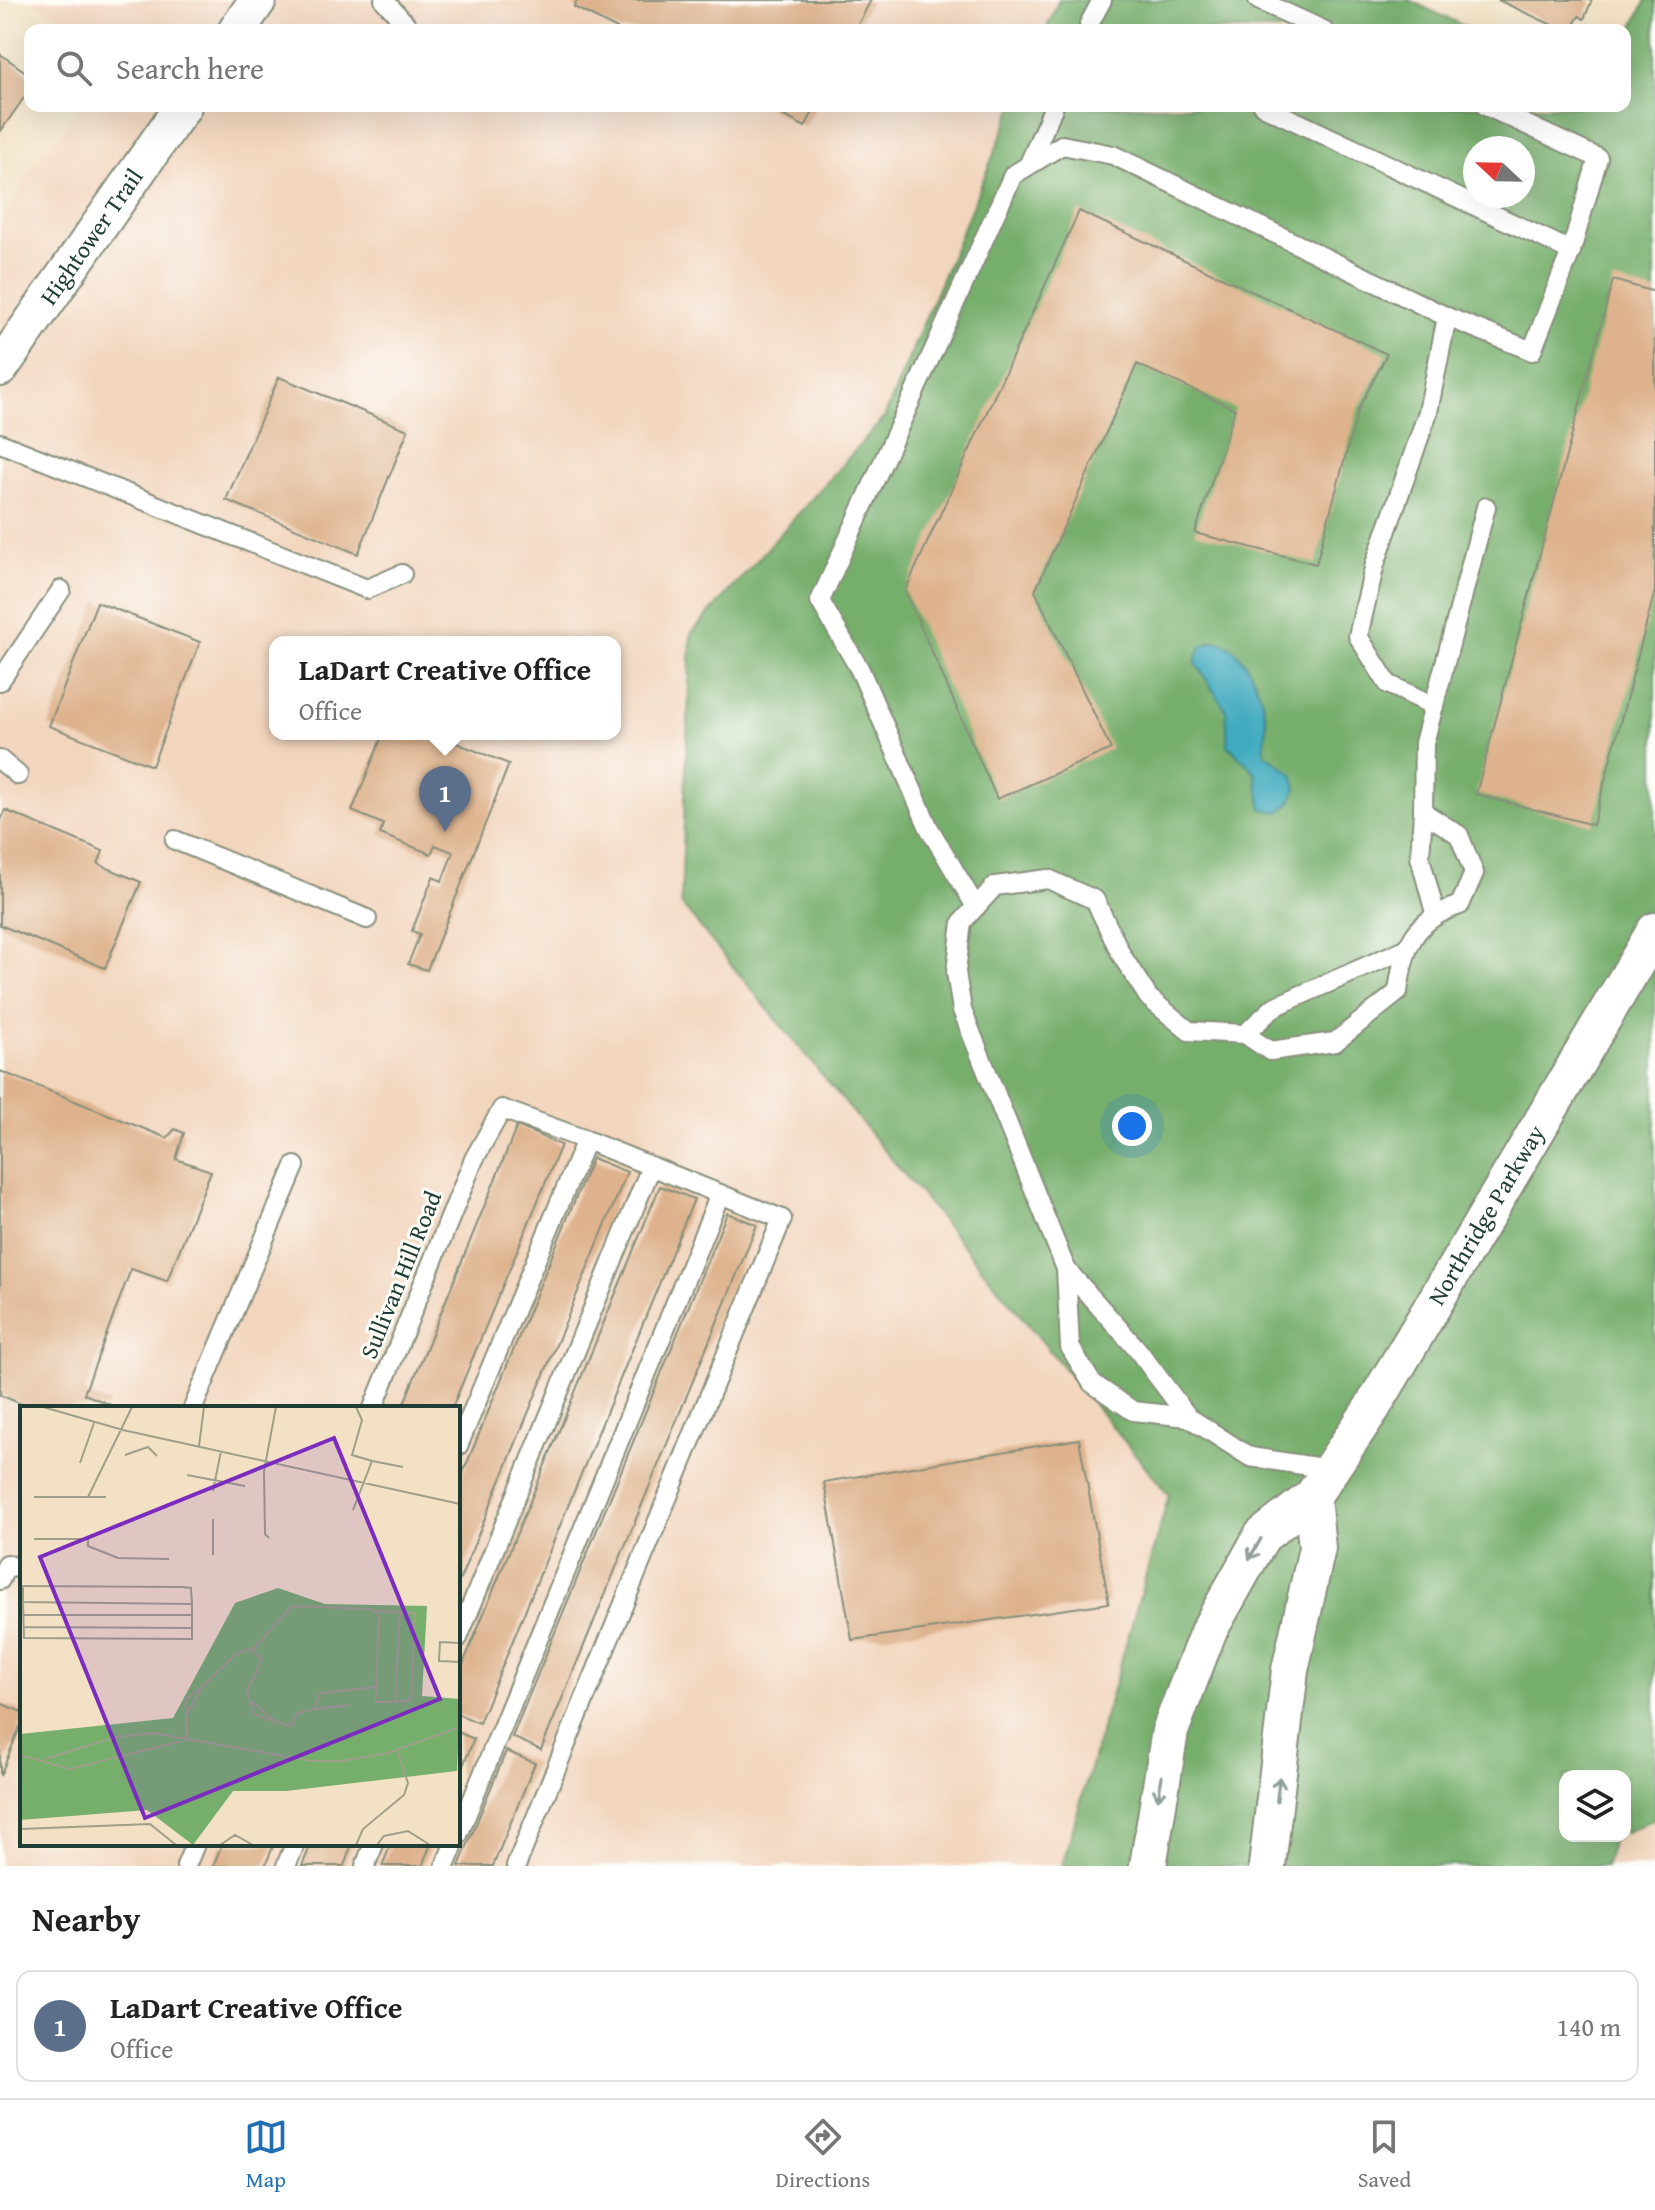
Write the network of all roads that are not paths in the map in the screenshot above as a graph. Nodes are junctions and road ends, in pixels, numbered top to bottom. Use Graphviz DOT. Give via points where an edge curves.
graph roads {
  1 [pos="258,0"];
  2 [pos="384,0"];
  3 [pos="1102,0"];
  4 [pos="1258,0"];
  5 [pos="241,24"];
  6 [pos="406,24"];
  7 [pos="1093,24"];
  8 [pos="1310,24"];
  9 [pos="179,112"];
  10 [pos="1051,112"];
  11 [pos="1276,112"];
  12 [pos="1499,112"];
  13 [pos="1028,166"];
  14 [pos="1571,251"];
  15 [pos="1447,317"];
  16 [pos="0,368"];
  17 [pos="0,443"];
  18 [pos="1486,507"];
  19 [pos="402,574"];
  20 [pos="61,590"];
  21 [pos="0,681"];
  22 [pos="1434,706"];
  23 [pos="0,760"];
  24 [pos="18,775"];
  25 [pos="1423,812"];
  26 [pos="175,840"];
  27 [pos="976,907"];
  28 [pos="1435,913"];
  29 [pos="367,919"];
  30 [pos="1655,931"];
  31 [pos="1403,950"];
  32 [pos="1245,1034"];
  33 [pos="586,1140"];
  34 [pos="295,1166"];
  35 [pos="651,1167"];
  36 [pos="720,1194"];
  37 [pos="1066,1269"];
  38 [pos="194,1406"];
  39 [pos="374,1406"];
  40 [pos="1188,1417"];
  41 [pos="460,1441"];
  42 [pos="1321,1483"];
  43 [pos="20,1569"];
  44 [pos="0,1580"];
  45 [pos="460,1633"];
  46 [pos="460,1830"];
  47 [pos="194,1846"];
  48 [pos="294,1846"];
  49 [pos="373,1846"];
  50 [pos="453,1846"];
  51 [pos="186,1866"];
  52 [pos="286,1866"];
  53 [pos="365,1866"];
  54 [pos="445,1866"];
  55 [pos="516,1866"];
  56 [pos="1148,1866"];
  57 [pos="1267,1866"];
  1 -- 5 [label="street"];
  2 -- 6 [label="lane"];
  3 -- 7 [label="lane"];
  4 -- 8 [label="lane"];
  9 -- 16 [label="street, Hightower Trail"];
  10 -- 13 [label="lane"];
  11 -- 14 [label="lane"];
  12 -- 14 [label="lane" via="1598,158"];
  13 -- 15 [label="lane" via="1062,145 1113,155"];
  13 -- 27 [label="lane" via="1013,175 820,601 860,670 929,828"];
  14 -- 15 [label="lane" via="1532,351"];
  15 -- 22 [label="lane" via="1428,412 1375,564 1358,636 1388,684"];
  17 -- 19 [label="lane" via="367,589"];
  18 -- 22 [label="lane"];
  20 -- 21 [label="lane"];
  22 -- 25 [label="lane" via="1424,743"];
  23 -- 24 [label="lane"];
  25 -- 28 [label="lane" via="1420,857"];
  25 -- 28 [label="lane" via="1459,835 1474,873 1460,905"];
  26 -- 29 [label="lane"];
  27 -- 32 [label="lane" via="995,886 1048,879 1095,900 1149,998 1189,1031"];
  27 -- 37 [label="lane" via="962,922 956,972 962,1010"];
  28 -- 31 [label="lane"];
  30 -- 42 [label="street, Northridge Parkway" via="1372,1408"];
  31 -- 32 [label="lane" via="1274,1007"];
  31 -- 32 [label="lane" via="1398,992 1335,1042 1270,1051"];
  33 -- 35 [label="lane"];
  33 -- 39 [label="lane, Sullivan Hill Road" via="502,1109 474,1159"];
  33 -- 41 [label="lane"];
  34 -- 38 [label="lane"];
  35 -- 36 [label="lane"];
  35 -- 45 [label="lane"];
  36 -- 46 [label="lane"];
  36 -- 55 [label="lane" via="782,1219"];
  37 -- 40 [label="lane"];
  37 -- 40 [label="lane" via="1070,1347 1092,1383 1133,1411"];
  40 -- 42 [label="lane" via="1250,1457"];
  42 -- 56 [label="street, Northridge Parkway, one-way" via="1262,1536 1208,1632 1170,1731"];
  57 -- 42 [label="street, one-way" via="1290,1670 1317,1548"];
  43 -- 44 [label="lane" via="7,1564"];
  47 -- 51 [label="lane"];
  48 -- 52 [label="lane"];
  49 -- 53 [label="lane"];
  50 -- 54 [label="lane"];
}
